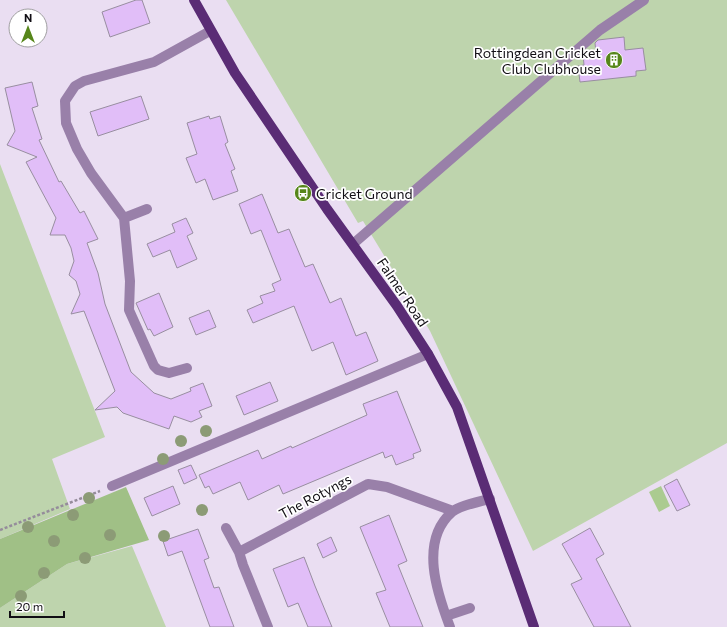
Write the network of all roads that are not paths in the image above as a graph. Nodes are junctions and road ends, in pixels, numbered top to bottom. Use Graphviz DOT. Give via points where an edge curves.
graph roads {
  1 [pos="194,0"];
  2 [pos="644,0"];
  3 [pos="210,31"];
  4 [pos="147,210"];
  5 [pos="124,218"];
  6 [pos="353,244"];
  7 [pos="428,354"];
  8 [pos="188,368"];
  9 [pos="112,486"];
  10 [pos="490,499"];
  11 [pos="453,511"];
  12 [pos="226,528"];
  13 [pos="239,552"];
  14 [pos="470,608"];
  15 [pos="446,616"];
  16 [pos="268,627"];
  17 [pos="450,627"];
  18 [pos="534,627"];
  1 -- 3 [label="main road, Falmer Road"];
  2 -- 6 [label="street" via="600,30"];
  3 -- 5 [label="street" via="154,62 84,81 75,86 65,101 66,123 77,149"];
  3 -- 6 [label="main road, Falmer Road" via="235,73"];
  4 -- 5 [label="street"];
  5 -- 8 [label="street" via="130,281 129,310 151,363 158,370 169,374"];
  6 -- 7 [label="main road, Falmer Road"];
  7 -- 9 [label="street"];
  7 -- 10 [label="main road, Falmer Road" via="457,407"];
  10 -- 11 [label="street"];
  10 -- 18 [label="main road, Falmer Road"];
  11 -- 13 [label="street, The Rotyngs" via="387,486 368,484"];
  11 -- 15 [label="street" via="438,533 434,557 436,588"];
  12 -- 13 [label="street"];
  13 -- 16 [label="street"];
  14 -- 15 [label="street"];
  15 -- 17 [label="street"];
}
